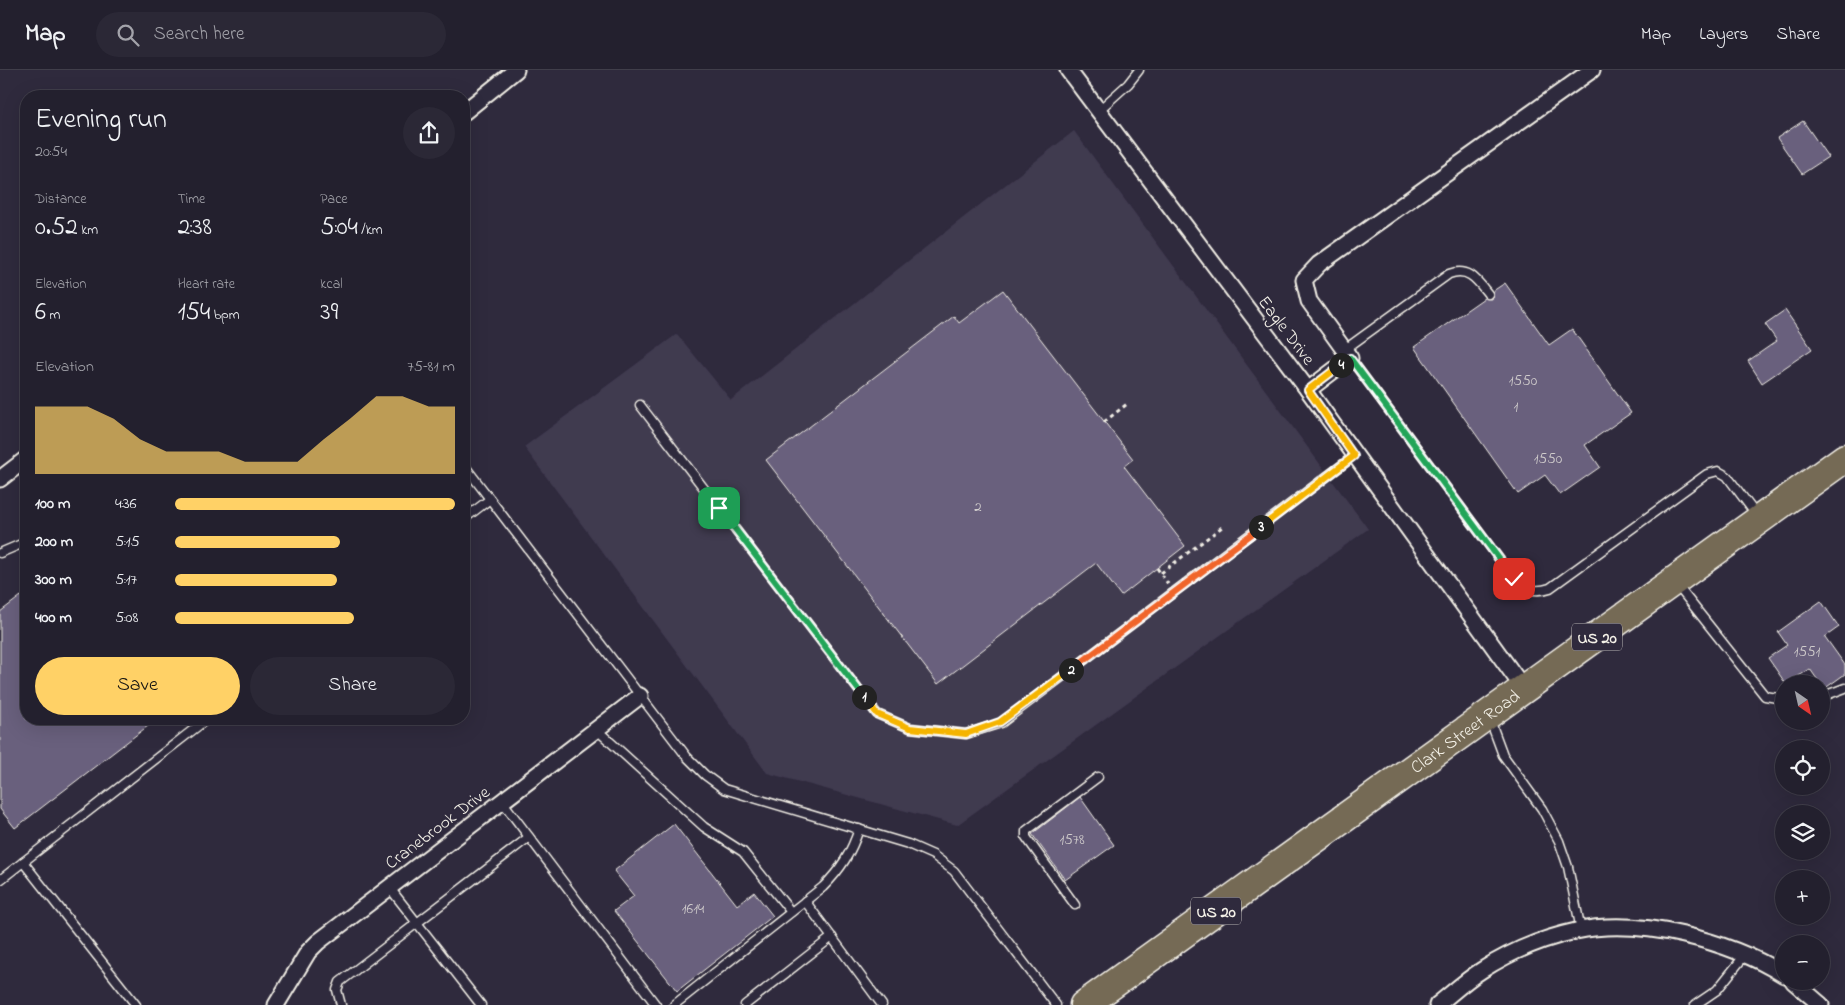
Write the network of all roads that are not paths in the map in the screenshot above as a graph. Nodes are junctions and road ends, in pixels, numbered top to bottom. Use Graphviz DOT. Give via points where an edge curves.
graph roads {
  1 [pos="516,70"];
  2 [pos="1068,70"];
  3 [pos="1139,70"];
  4 [pos="1592,70"];
  5 [pos="470,107"];
  6 [pos="1098,111"];
  7 [pos="1488,294"];
  8 [pos="1347,354"];
  9 [pos="1308,390"];
  10 [pos="640,405"];
  11 [pos="1354,456"];
  12 [pos="1845,458"];
  13 [pos="20,464"];
  14 [pos="470,473"];
  15 [pos="0,479"];
  16 [pos="490,499"];
  17 [pos="470,514"];
  18 [pos="1759,520"];
  19 [pos="20,545"];
  20 [pos="0,553"];
  21 [pos="1680,588"];
  22 [pos="1845,688"];
  23 [pos="1524,689"];
  24 [pos="1830,694"];
  25 [pos="640,696"];
  26 [pos="1775,698"];
  27 [pos="1488,716"];
  28 [pos="199,725"];
  29 [pos="596,729"];
  30 [pos="1098,777"];
  31 [pos="502,801"];
  32 [pos="859,829"];
  33 [pos="529,836"];
  34 [pos="23,862"];
  35 [pos="0,880"];
  36 [pos="389,887"];
  37 [pos="805,901"];
  38 [pos="1076,905"];
  39 [pos="792,912"];
  40 [pos="417,923"];
  41 [pos="1581,930"];
  42 [pos="832,938"];
  43 [pos="1745,955"];
  44 [pos="1775,970"];
  45 [pos="1804,990"];
  46 [pos="136,1005"];
  47 [pos="276,1005"];
  48 [pos="341,1005"];
  49 [pos="481,1005"];
  50 [pos="656,1005"];
  51 [pos="674,1005"];
  52 [pos="745,1005"];
  53 [pos="882,1005"];
  54 [pos="1056,1005"];
  55 [pos="1084,1005"];
  56 [pos="1437,1005"];
  57 [pos="1695,1005"];
  58 [pos="1821,1005"];
  1 -- 5 [label="street"];
  2 -- 6 [label="street, Eagle Drive"];
  3 -- 6 [label="lane"];
  4 -- 8 [label="street" via="1320,264 1304,280 1309,301"];
  6 -- 9 [label="street, Eagle Drive"];
  7 -- 8 [label="lane" via="1468,272 1459,270"];
  8 -- 9 [label="street"];
  8 -- 18 [label="lane" via="1514,579 1526,589 1538,592 1550,588 1707,474 1718,471 1727,476"];
  9 -- 11 [label="street, Eagle Drive"];
  10 -- 11 [label="lane" via="877,714 910,728 966,734 1000,722"];
  11 -- 23 [label="street, Eagle Drive"];
  12 -- 18 [label="highway, Clark Street Road / US 20"];
  13 -- 15 [label="street"];
  14 -- 16 [label="lane"];
  16 -- 17 [label="lane"];
  16 -- 25 [label="lane"];
  18 -- 23 [label="highway, Clark Street Road / US 20"];
  19 -- 20 [label="lane"];
  21 -- 26 [label="lane" via="1765,696"];
  22 -- 24 [label="lane"];
  23 -- 27 [label="highway, Clark Street Road / US 20"];
  25 -- 29 [label="street, Cranebrook Drive"];
  25 -- 32 [label="lane" via="687,758 704,776 724,789"];
  27 -- 41 [label="lane" via="1503,755 1542,809 1559,841"];
  27 -- 55 [label="highway, Clark Street Road / US 20"];
  28 -- 34 [label="lane"];
  29 -- 31 [label="street, Cranebrook Drive"];
  29 -- 39 [label="lane" via="704,826 743,852"];
  30 -- 38 [label="lane" via="1026,831 1026,837"];
  31 -- 33 [label="lane"];
  31 -- 36 [label="street, Cranebrook Drive"];
  32 -- 37 [label="lane" via="840,870"];
  32 -- 54 [label="lane" via="925,851 954,871"];
  33 -- 40 [label="lane"];
  33 -- 50 [label="lane"];
  34 -- 35 [label="lane"];
  34 -- 46 [label="lane"];
  36 -- 40 [label="lane"];
  36 -- 47 [label="street, Cranebrook Drive" via="308,952"];
  37 -- 39 [label="lane"];
  37 -- 42 [label="lane"];
  39 -- 51 [label="lane"];
  40 -- 48 [label="lane" via="340,982 337,990"];
  40 -- 49 [label="lane"];
  41 -- 43 [label="street" via="1656,930 1706,940"];
  41 -- 56 [label="street" via="1536,944 1482,970"];
  42 -- 52 [label="lane"];
  42 -- 53 [label="lane"];
  43 -- 44 [label="street"];
  43 -- 57 [label="lane" via="1717,990"];
  45 -- 58 [label="street"];
}
